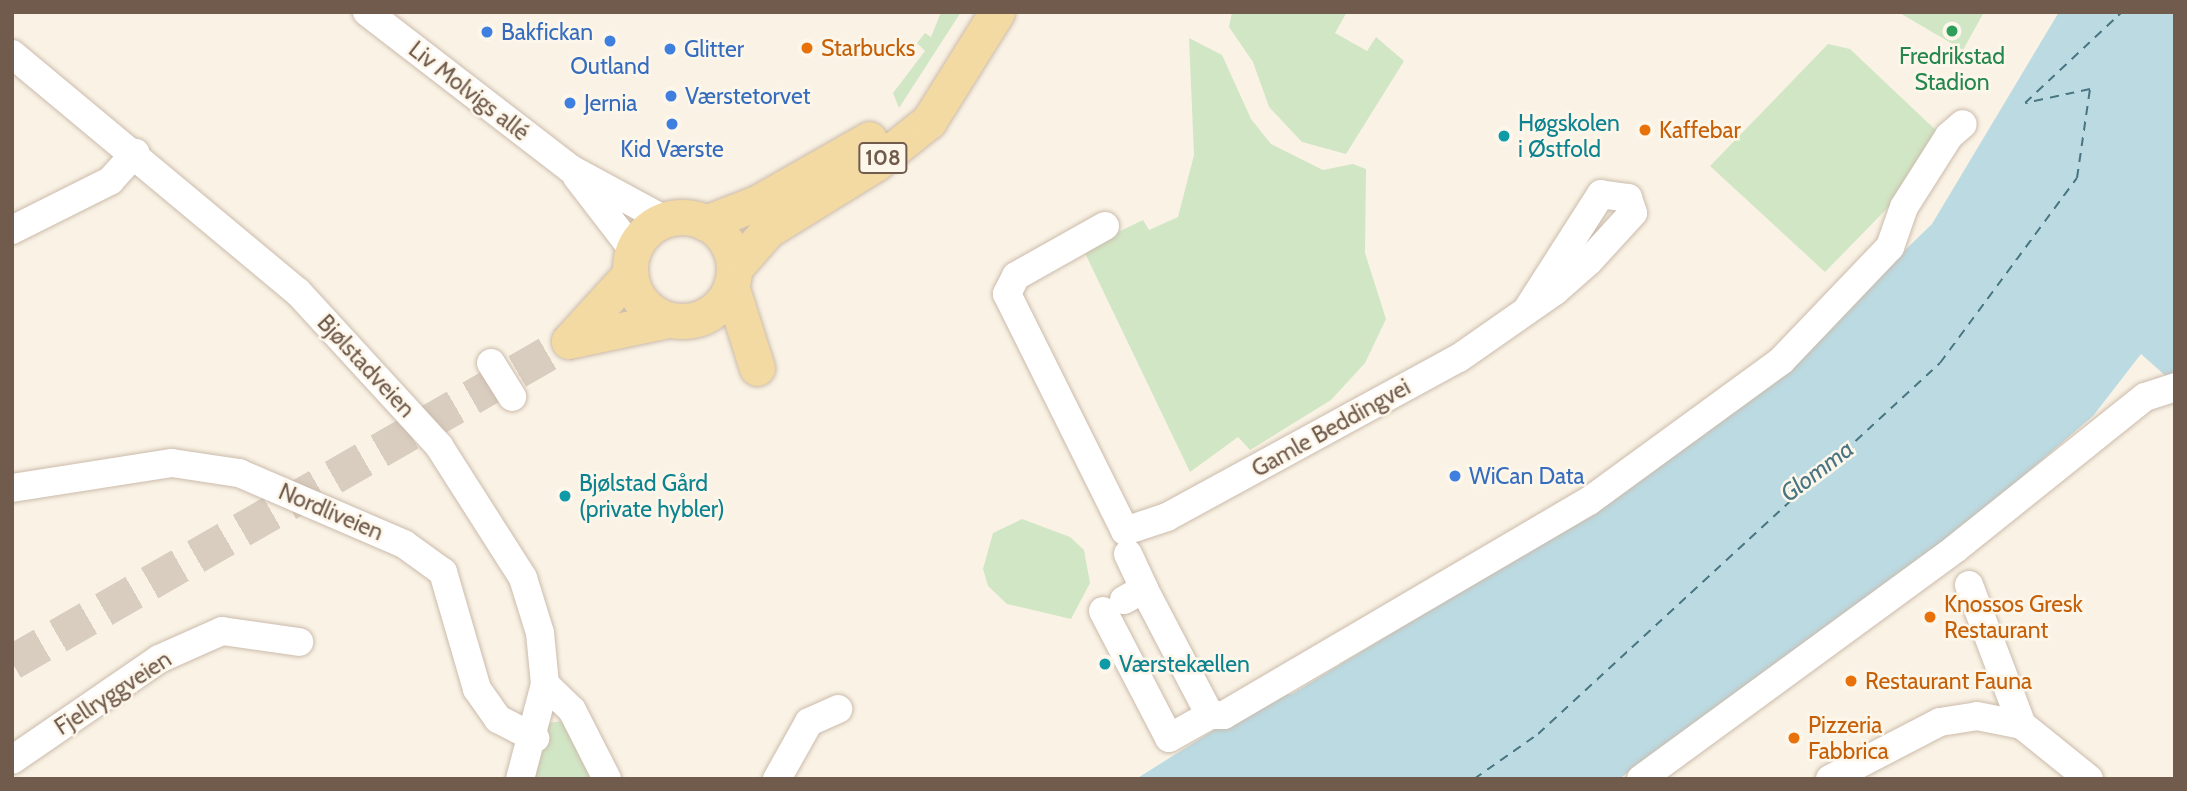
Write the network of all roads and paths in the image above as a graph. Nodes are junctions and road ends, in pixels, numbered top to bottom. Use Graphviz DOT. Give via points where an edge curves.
graph roads {
  1 [pos="367,12"];
  2 [pos="969,12"];
  3 [pos="997,12"];
  4 [pos="12,54"];
  5 [pos="1963,124"];
  6 [pos="135,153"];
  7 [pos="571,169"];
  8 [pos="665,220"];
  9 [pos="705,223"];
  10 [pos="1105,226"];
  11 [pos="12,230"];
  12 [pos="632,262"];
  13 [pos="732,277"];
  14 [pos="1528,308"];
  15 [pos="683,319"];
  16 [pos="491,363"];
  17 [pos="2175,387"];
  18 [pos="512,397"];
  19 [pos="12,488"];
  20 [pos="1126,543"];
  21 [pos="1969,585"];
  22 [pos="1124,600"];
  23 [pos="299,642"];
  24 [pos="545,684"];
  25 [pos="838,709"];
  26 [pos="1210,715"];
  27 [pos="2032,734"];
  28 [pos="535,738"];
  29 [pos="12,760"];
  30 [pos="2078,776"];
  31 [pos="520,779"];
  32 [pos="607,779"];
  33 [pos="777,779"];
  34 [pos="1641,779"];
  35 [pos="1830,779"];
  1 -- 7 [label="street, Liv Molvigs allé"];
  2 -- 9 [label="main road, 108" via="917,102 895,122 757,203"];
  3 -- 13 [label="main road, 108" via="929,121 875,164 768,230"];
  4 -- 6 [label="street, Bjølstadveien"];
  5 -- 26 [label="street" via="1949,136 1905,207 1890,247 1781,360 1578,508 1224,715"];
  6 -- 11 [label="street" via="110,181"];
  6 -- 24 [label="street, Bjølstadveien" via="298,292 439,446 523,578 540,633"];
  7 -- 8 [label="street, Liv Molvigs allé"];
  7 -- 12 [label="street, Liv Molvigs allé"];
  8 -- 9 [label="main road, 108"];
  8 -- 12 [label="main road, 108"];
  9 -- 13 [label="main road" via="722,237"];
  10 -- 20 [label="street" via="1016,275 1007,294"];
  12 -- 15 [label="main road" via="642,303"];
  12 -- 15 [label="main road, 108" via="569,341"];
  13 -- 15 [label="main road, 108" via="718,307"];
  13 -- 15 [label="main road" via="757,368"];
  14 -- 20 [label="street, Gamle Beddingvei" via="1455,360"];
  16 -- 18 [label="street"];
  17 -- 34 [label="street" via="2145,397 1955,549"];
  19 -- 28 [label="street, Nordliveien" via="172,463 239,473 404,544 443,572 477,689 498,719"];
  20 -- 22 [label="street"];
  21 -- 27 [label="street"];
  22 -- 26 [label="street"];
  22 -- 26 [label="street" via="1169,738"];
  23 -- 29 [label="street, Fjellryggveien" via="222,631 159,659"];
  24 -- 28 [label="street, Bjølstadveien"];
  24 -- 32 [label="street" via="572,710"];
  25 -- 33 [label="street" via="809,722"];
  27 -- 30 [label="street"];
  27 -- 35 [label="street" via="1977,716 1940,722"];
  28 -- 31 [label="street, Bjølstadveien"];
}
